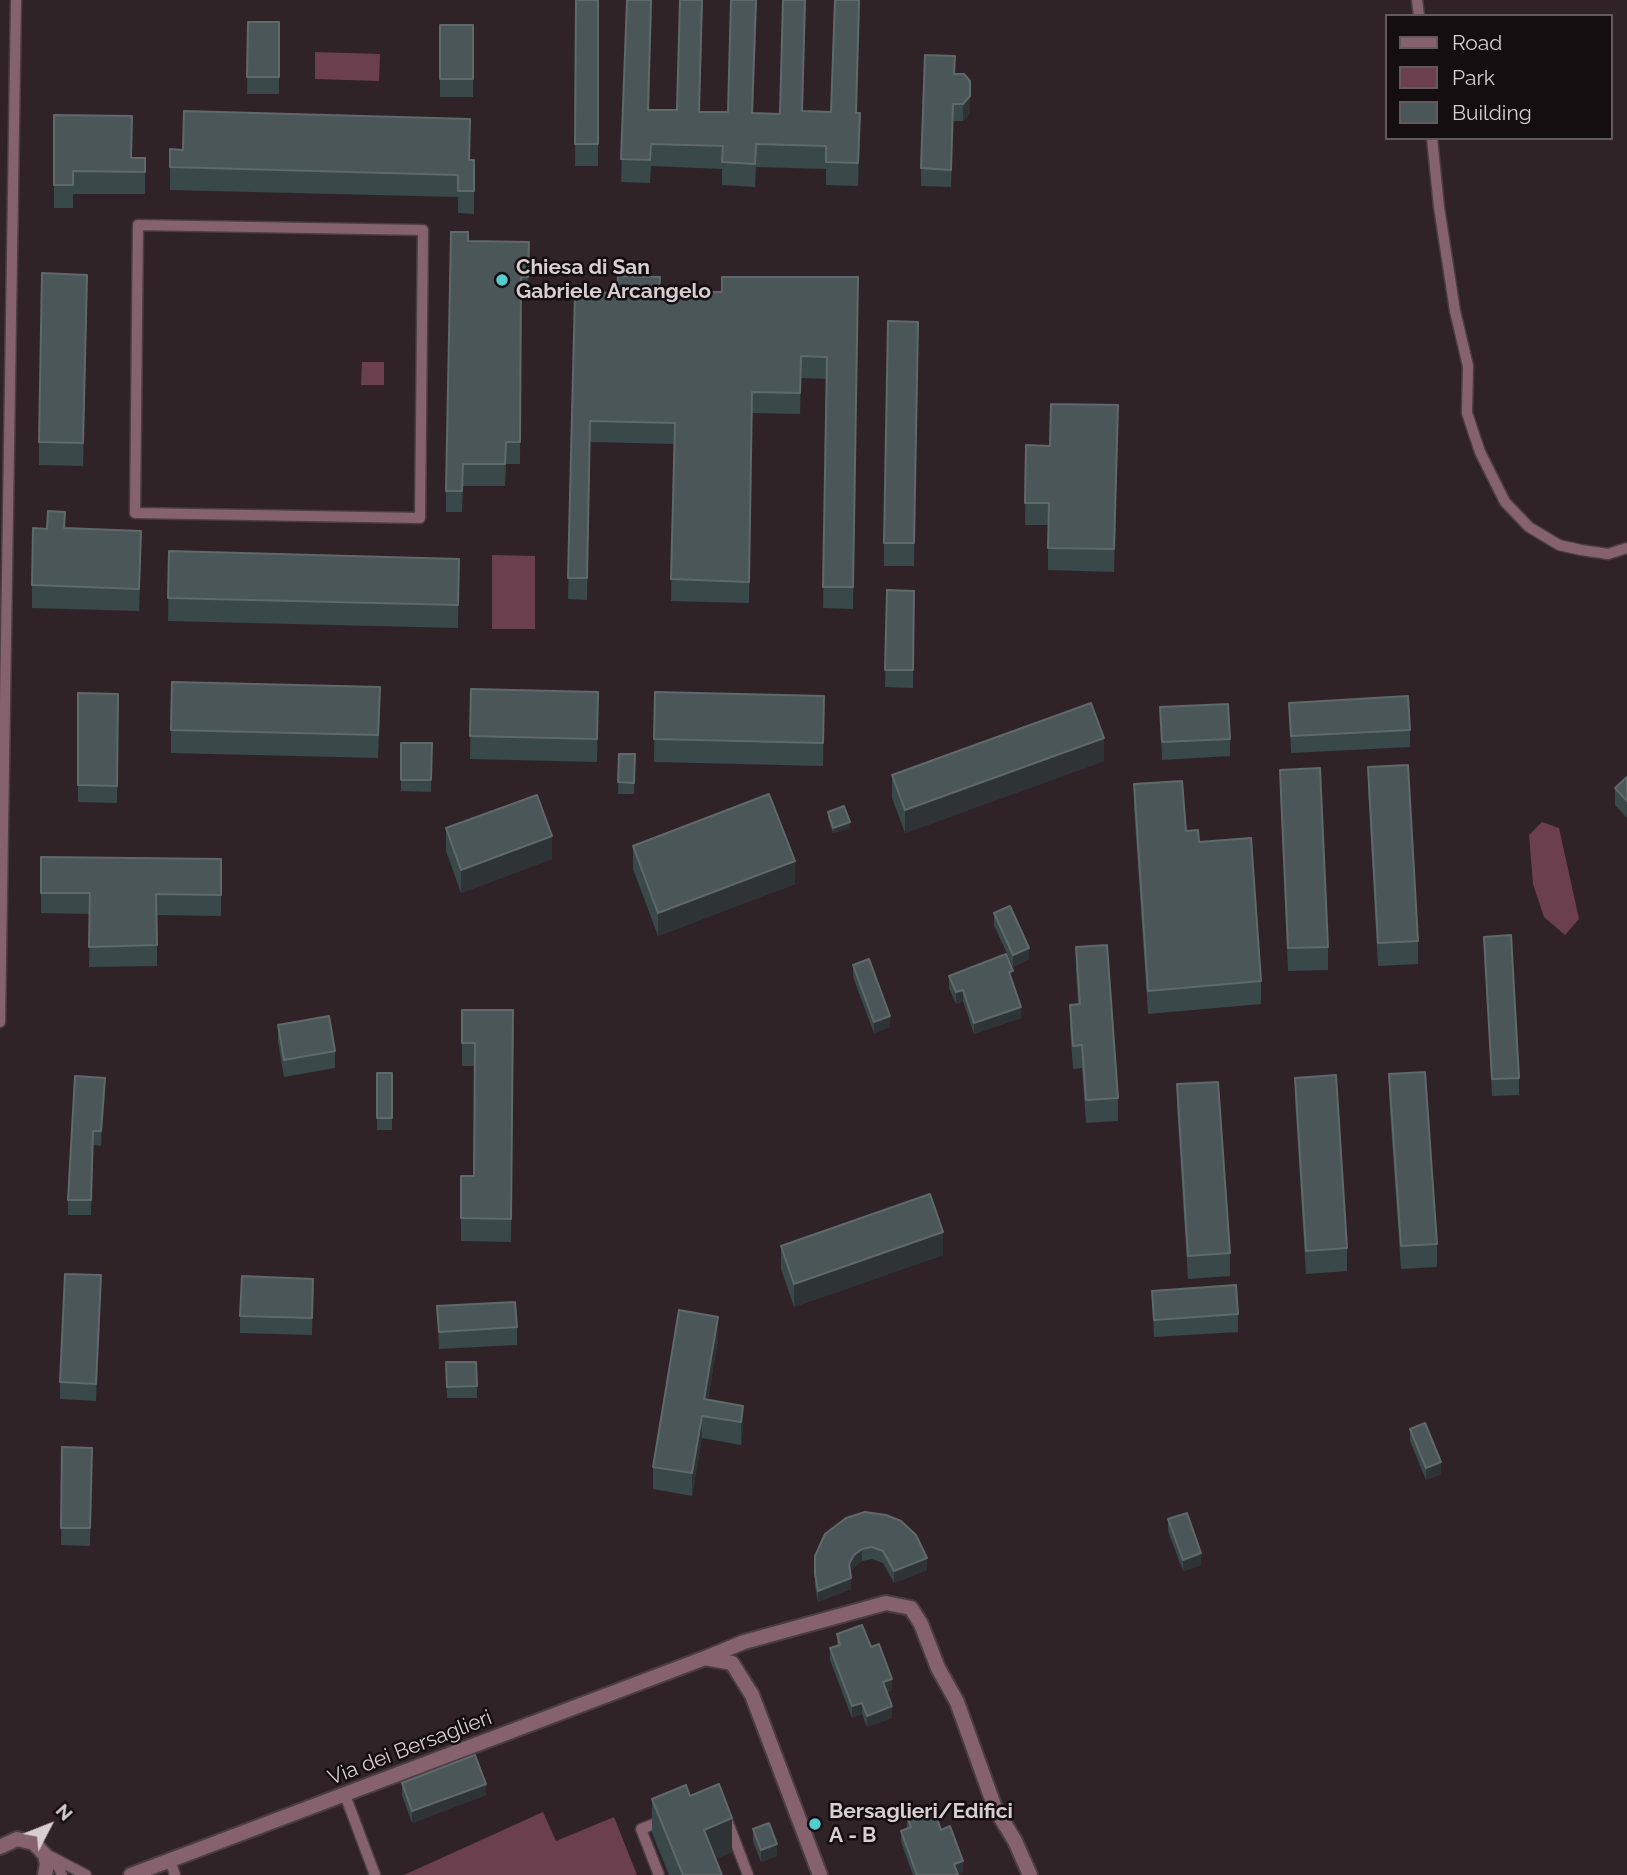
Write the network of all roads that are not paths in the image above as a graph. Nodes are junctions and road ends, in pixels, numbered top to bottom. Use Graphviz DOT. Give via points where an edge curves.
graph roads {
  1 [pos="16,0"];
  2 [pos="0,112"];
  3 [pos="14,112"];
  4 [pos="1432,140"];
  5 [pos="423,230"];
  6 [pos="4,372"];
  7 [pos="1627,548"];
  8 [pos="0,1021"];
  9 [pos="705,1658"];
  10 [pos="345,1795"];
  11 [pos="724,1811"];
  12 [pos="680,1814"];
  13 [pos="0,1847"];
  14 [pos="44,1852"];
  15 [pos="170,1860"];
  16 [pos="45,1875"];
  17 [pos="62,1875"];
  18 [pos="86,1875"];
  19 [pos="131,1875"];
  20 [pos="175,1875"];
  21 [pos="375,1875"];
  22 [pos="659,1875"];
  23 [pos="748,1875"];
  24 [pos="820,1875"];
  25 [pos="1030,1875"];
  1 -- 3 [label="lane"];
  2 -- 3 [label="lane"];
  3 -- 6 [label="lane"];
  4 -- 7 [label="lane" via="1455,311 1468,366 1466,413 1480,452 1505,502 1529,527 1559,545 1581,550 1608,554"];
  5 -- 5 [label="lane" via="138,225 135,513 419,517"];
  6 -- 8 [label="lane"];
  9 -- 10 [label="street, Via dei Bersaglieri"];
  9 -- 24 [label="street" via="732,1663 752,1695"];
  9 -- 25 [label="street, Via dei Bersaglieri" via="744,1642 886,1603 911,1608 957,1702 995,1808"];
  10 -- 15 [label="street, Via dei Bersaglieri"];
  10 -- 21 [label="lane"];
  11 -- 23 [label="lane"];
  12 -- 22 [label="lane" via="641,1829"];
  13 -- 14 [label="street" via="26,1839"];
  14 -- 16 [label="street"];
  14 -- 17 [label="lane"];
  14 -- 18 [label="lane"];
  15 -- 19 [label="street, Via dei Bersaglieri"];
  15 -- 20 [label="lane"];
}
